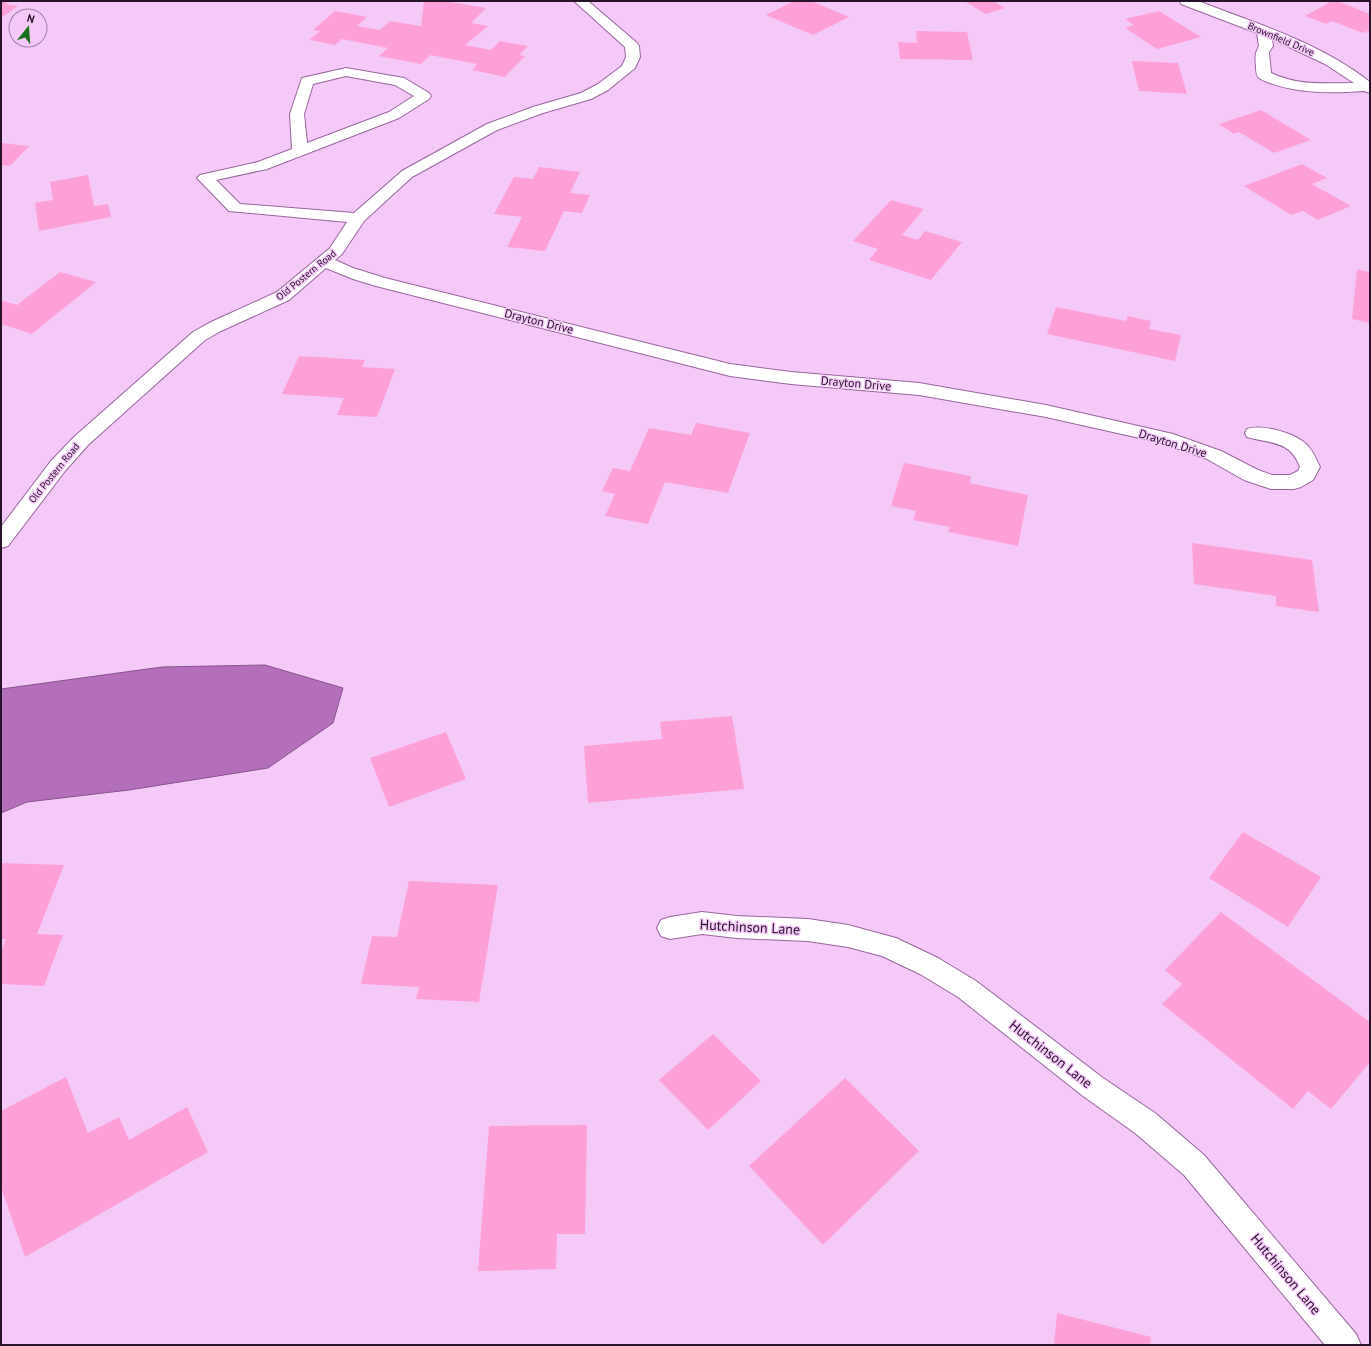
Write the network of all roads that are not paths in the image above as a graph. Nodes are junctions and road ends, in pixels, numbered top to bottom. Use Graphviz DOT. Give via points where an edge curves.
graph roads {
  1 [pos="580,1"];
  2 [pos="1186,1"];
  3 [pos="1264,32"];
  4 [pos="1369,88"];
  5 [pos="300,151"];
  6 [pos="358,218"];
  7 [pos="325,261"];
  8 [pos="1254,433"];
  9 [pos="7,524"];
  10 [pos="1,541"];
  11 [pos="670,928"];
  12 [pos="1345,1345"];
  1 -- 6 [label="street, Old Postern Road" via="632,46 633,57 628,68 603,88 492,127 407,174"];
  2 -- 3 [label="street, Brownfield Drive"];
  3 -- 4 [label="street, Brownfield Drive" via="1340,66"];
  3 -- 4 [label="street" via="1264,75 1277,82 1318,89"];
  5 -- 5 [label="street" via="394,115 424,96 399,81 346,72 307,81 297,114"];
  5 -- 6 [label="street" via="262,166 205,178 235,208"];
  6 -- 7 [label="street, Old Postern Road" via="336,251"];
  7 -- 8 [label="street, Drayton Drive" via="341,270 382,283 730,370 919,389 1046,411 1166,438 1214,455 1271,482 1294,482 1306,475 1310,467 1307,456 1288,439"];
  7 -- 9 [label="street, Old Postern Road" via="283,296 199,336 81,441"];
  9 -- 10 [label="street, Old Postern Road"];
  11 -- 12 [label="street, Hutchinson Lane" via="702,923 808,930 848,936 887,946 929,966 966,989 1093,1087 1146,1123 1194,1165"];
}
